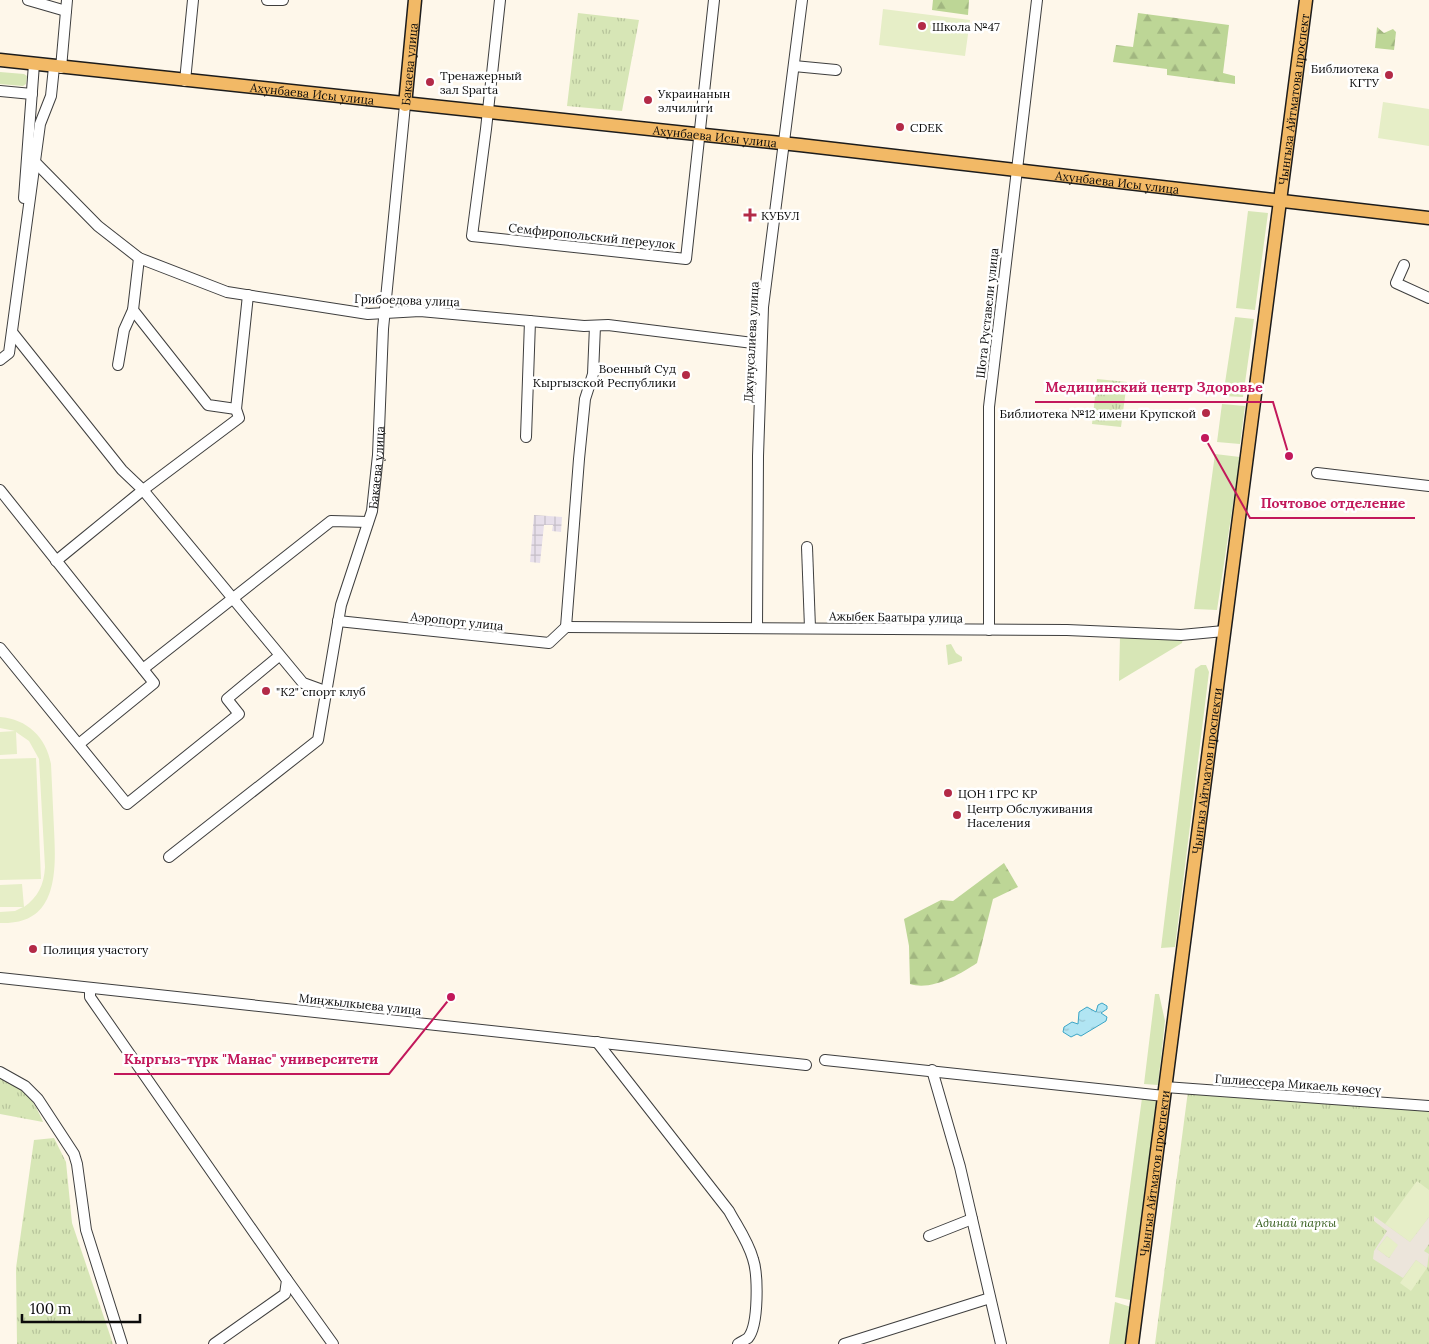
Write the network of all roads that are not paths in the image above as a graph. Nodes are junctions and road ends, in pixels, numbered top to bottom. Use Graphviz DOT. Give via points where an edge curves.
graph roads {
  1 [pos="28,0"];
  2 [pos="67,0"];
  3 [pos="193,0"];
  4 [pos="267,0"];
  5 [pos="283,0"];
  6 [pos="415,0"];
  7 [pos="500,0"];
  8 [pos="714,0"];
  9 [pos="802,0"];
  10 [pos="1037,0"];
  11 [pos="1306,0"];
  12 [pos="66,11"];
  13 [pos="0,60"];
  14 [pos="34,64"];
  15 [pos="794,66"];
  16 [pos="57,67"];
  17 [pos="836,70"];
  18 [pos="185,81"];
  19 [pos="0,91"];
  20 [pos="32,94"];
  21 [pos="405,105"];
  22 [pos="488,114"];
  23 [pos="700,135"];
  24 [pos="785,143"];
  25 [pos="36,163"];
  26 [pos="1018,169"];
  27 [pos="24,198"];
  28 [pos="1281,199"];
  29 [pos="1429,218"];
  30 [pos="139,258"];
  31 [pos="1404,265"];
  32 [pos="248,295"];
  33 [pos="1429,298"];
  34 [pos="133,310"];
  35 [pos="385,313"];
  36 [pos="530,321"];
  37 [pos="595,326"];
  38 [pos="12,332"];
  39 [pos="761,344"];
  40 [pos="0,360"];
  41 [pos="118,365"];
  42 [pos="236,409"];
  43 [pos="526,437"];
  44 [pos="1317,473"];
  45 [pos="1429,486"];
  46 [pos="0,490"];
  47 [pos="143,490"];
  48 [pos="368,522"];
  49 [pos="807,547"];
  50 [pos="56,561"];
  51 [pos="234,599"];
  52 [pos="338,621"];
  53 [pos="566,627"];
  54 [pos="756,628"];
  55 [pos="810,628"];
  56 [pos="988,630"];
  57 [pos="1224,631"];
  58 [pos="0,648"];
  59 [pos="280,656"];
  60 [pos="143,669"];
  61 [pos="325,691"];
  62 [pos="79,744"];
  63 [pos="168,857"];
  64 [pos="0,978"];
  65 [pos="90,988"];
  66 [pos="597,1042"];
  67 [pos="824,1060"];
  68 [pos="806,1064"];
  69 [pos="932,1070"];
  70 [pos="0,1072"];
  71 [pos="1164,1092"];
  72 [pos="1429,1106"];
  73 [pos="972,1219"];
  74 [pos="929,1236"];
  75 [pos="282,1272"];
  76 [pos="990,1298"];
  77 [pos="122,1344"];
  78 [pos="214,1344"];
  79 [pos="333,1344"];
  80 [pos="738,1344"];
  81 [pos="844,1344"];
  82 [pos="1001,1344"];
  83 [pos="1132,1344"];
  1 -- 12 [label="street"];
  2 -- 12 [label="street"];
  3 -- 18 [label="street"];
  4 -- 5 [label="street"];
  6 -- 21 [label="main road, Бакаева улица"];
  7 -- 22 [label="street, Семфиропольский переулок"];
  8 -- 23 [label="street, Семфиропольский переулок"];
  9 -- 15 [label="street, Джунусалиева улица"];
  10 -- 26 [label="street, Шота Руставели улица"];
  11 -- 28 [label="main road, Чынгыза Айтматова проспект"];
  12 -- 16 [label="street"];
  13 -- 14 [label="main road, Ахунбаева Исы улица"];
  14 -- 16 [label="main road, Ахунбаева Исы улица"];
  14 -- 20 [label="street"];
  15 -- 17 [label="street"];
  15 -- 24 [label="street, Джунусалиева улица"];
  16 -- 18 [label="main road, Ахунбаева Исы улица"];
  16 -- 25 [label="street" via="51,96 40,124"];
  18 -- 21 [label="main road, Ахунбаева Исы улица"];
  19 -- 20 [label="street"];
  20 -- 27 [label="street"];
  21 -- 22 [label="main road, Ахунбаева Исы улица"];
  21 -- 35 [label="street, Бакаева улица"];
  22 -- 23 [label="main road, Ахунбаева Исы улица"];
  22 -- 23 [label="street, Семфиропольский переулок" via="472,236 686,259"];
  23 -- 24 [label="main road, Ахунбаева Исы улица"];
  24 -- 26 [label="main road, Ахунбаева Исы улица"];
  24 -- 39 [label="street, Джунусалиева улица"];
  25 -- 30 [label="street, Грибоедова улица" via="98,226"];
  25 -- 38 [label="street"];
  26 -- 28 [label="main road, Ахунбаева Исы улица"];
  26 -- 56 [label="street, Шота Руставели улица" via="989,407"];
  28 -- 29 [label="main road, Ахунбаева Исы улица"];
  28 -- 57 [label="main road, Чынгыз Айтматов проспекти"];
  30 -- 32 [label="street, Грибоедова улица" via="227,292"];
  30 -- 34 [label="street"];
  31 -- 33 [label="street" via="1396,283"];
  32 -- 35 [label="street, Грибоедова улица" via="368,314"];
  32 -- 42 [label="street"];
  34 -- 41 [label="street" via="124,330"];
  34 -- 42 [label="street" via="208,405"];
  35 -- 36 [label="street, Грибоедова улица" via="420,311"];
  35 -- 48 [label="street, Бакаева улица" via="377,463"];
  36 -- 37 [label="street, Грибоедова улица"];
  36 -- 43 [label="street"];
  37 -- 39 [label="street, Грибоедова улица"];
  37 -- 53 [label="street" via="593,374 585,399 579,459"];
  38 -- 40 [label="street" via="9,353"];
  38 -- 47 [label="street" via="122,470"];
  39 -- 54 [label="street, Джунусалиева улица"];
  42 -- 47 [label="street" via="239,418"];
  44 -- 45 [label="street"];
  46 -- 50 [label="street"];
  47 -- 50 [label="street"];
  47 -- 51 [label="street"];
  48 -- 51 [label="street" via="331,521"];
  48 -- 52 [label="street, Бакаева улица"];
  49 -- 55 [label="street"];
  50 -- 60 [label="street"];
  51 -- 59 [label="street"];
  51 -- 60 [label="street"];
  52 -- 53 [label="street, Аэропорт улица" via="549,643"];
  52 -- 61 [label="street, Бакаева улица"];
  53 -- 54 [label="street, Ажыбек Баатыра улица"];
  54 -- 55 [label="street, Ажыбек Баатыра улица"];
  55 -- 56 [label="street, Ажыбек Баатыра улица"];
  56 -- 57 [label="street, Ажыбек Баатыра улица" via="1181,635"];
  57 -- 71 [label="main road, Чынгыз Айтматов проспекти"];
  58 -- 62 [label="street"];
  59 -- 61 [label="street" via="303,683"];
  59 -- 62 [label="street" via="227,699 239,714 127,804"];
  60 -- 62 [label="street" via="154,683"];
  61 -- 63 [label="street, Бакаева улица" via="318,740"];
  64 -- 65 [label="street, Миңжылкыева улица"];
  65 -- 66 [label="street, Миңжылкыева улица"];
  65 -- 75 [label="street" via="90,997"];
  66 -- 68 [label="street, Миңжылкыева улица"];
  66 -- 80 [label="street" via="728,1211 744,1237 756,1276 754,1322 748,1337"];
  67 -- 69 [label="street, Гшлиессера Микаель көчөсү"];
  69 -- 71 [label="street, Гшлиессера Микаель көчөсү"];
  69 -- 73 [label="street"];
  70 -- 77 [label="street" via="25,1086 38,1099 74,1154 86,1230"];
  71 -- 72 [label="street, Гшлиессера Микаель көчөсү"];
  71 -- 83 [label="main road, Чынгыз Айтматов проспекти"];
  73 -- 74 [label="street"];
  73 -- 76 [label="street"];
  75 -- 78 [label="street" via="287,1280 285,1294"];
  75 -- 79 [label="street"];
  76 -- 81 [label="street"];
  76 -- 82 [label="street"];
}
